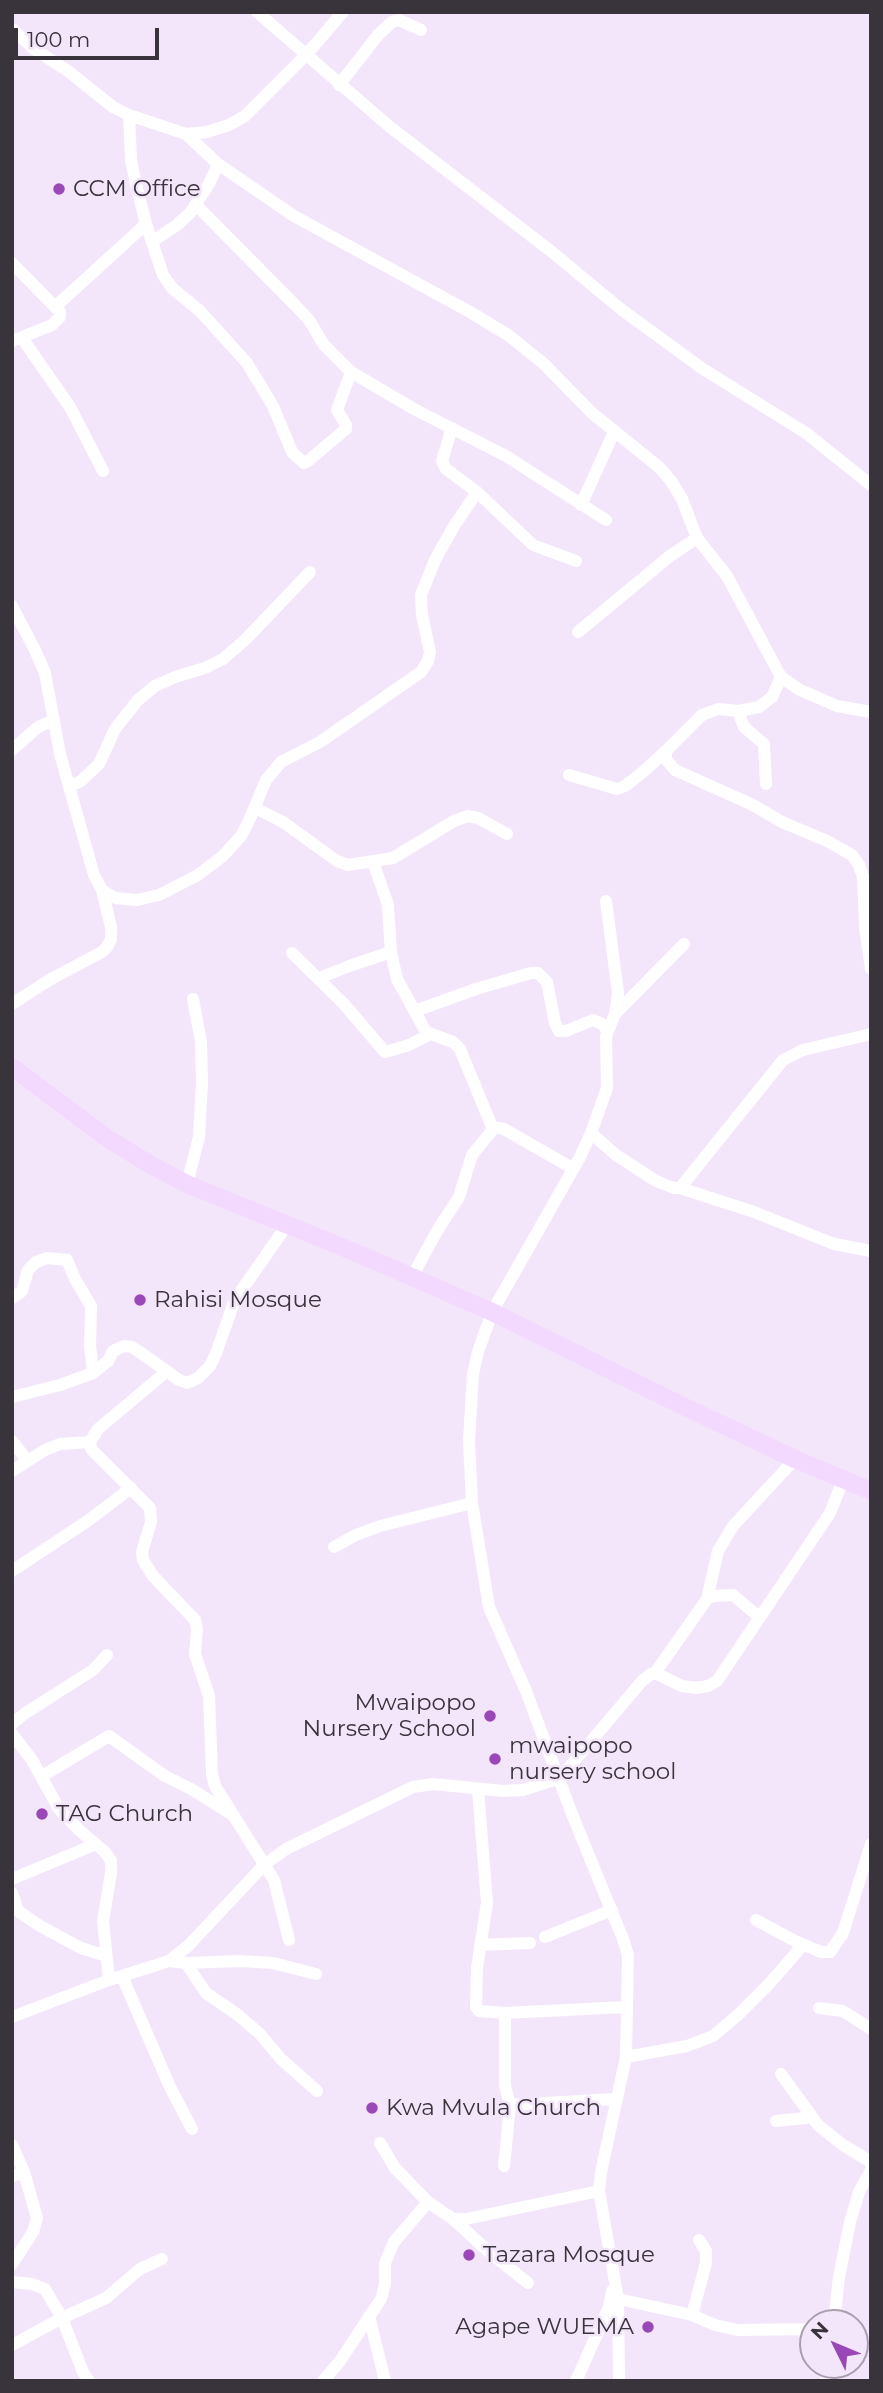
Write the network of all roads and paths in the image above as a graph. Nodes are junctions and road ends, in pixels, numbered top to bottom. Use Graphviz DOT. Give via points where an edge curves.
graph roads {
  1 [pos="257,12"];
  2 [pos="343,12"];
  3 [pos="12,29"];
  4 [pos="422,30"];
  5 [pos="306,55"];
  6 [pos="340,85"];
  7 [pos="129,115"];
  8 [pos="186,134"];
  9 [pos="218,164"];
  10 [pos="196,205"];
  11 [pos="146,223"];
  12 [pos="153,242"];
  13 [pos="12,263"];
  14 [pos="56,306"];
  15 [pos="17,339"];
  16 [pos="351,372"];
  17 [pos="452,428"];
  18 [pos="614,432"];
  19 [pos="103,471"];
  20 [pos="871,485"];
  21 [pos="477,492"];
  22 [pos="581,505"];
  23 [pos="606,520"];
  24 [pos="697,538"];
  25 [pos="576,561"];
  26 [pos="310,572"];
  27 [pos="12,606"];
  28 [pos="578,632"];
  29 [pos="781,677"];
  30 [pos="738,711"];
  31 [pos="871,712"];
  32 [pos="54,720"];
  33 [pos="12,750"];
  34 [pos="667,750"];
  35 [pos="569,775"];
  36 [pos="766,784"];
  37 [pos="69,787"];
  38 [pos="255,808"];
  39 [pos="507,834"];
  40 [pos="373,862"];
  41 [pos="102,890"];
  42 [pos="867,894"];
  43 [pos="606,901"];
  44 [pos="684,944"];
  45 [pos="391,952"];
  46 [pos="292,953"];
  47 [pos="871,968"];
  48 [pos="319,978"];
  49 [pos="192,999"];
  50 [pos="12,1004"];
  51 [pos="415,1011"];
  52 [pos="615,1014"];
  53 [pos="607,1030"];
  54 [pos="871,1034"];
  55 [pos="429,1035"];
  56 [pos="12,1067"];
  57 [pos="492,1126"];
  58 [pos="591,1133"];
  59 [pos="572,1168"];
  60 [pos="187,1184"];
  61 [pos="680,1188"];
  62 [pos="287,1225"];
  63 [pos="871,1251"];
  64 [pos="412,1277"];
  65 [pos="12,1298"];
  66 [pos="492,1312"];
  67 [pos="166,1372"];
  68 [pos="93,1373"];
  69 [pos="12,1396"];
  70 [pos="12,1441"];
  71 [pos="90,1442"];
  72 [pos="795,1459"];
  73 [pos="27,1461"];
  74 [pos="12,1471"];
  75 [pos="843,1480"];
  76 [pos="131,1488"];
  77 [pos="871,1491"];
  78 [pos="472,1503"];
  79 [pos="334,1547"];
  80 [pos="12,1571"];
  81 [pos="707,1599"];
  82 [pos="759,1617"];
  83 [pos="107,1655"];
  84 [pos="655,1673"];
  85 [pos="12,1724"];
  86 [pos="12,1734"];
  87 [pos="42,1776"];
  88 [pos="560,1778"];
  89 [pos="478,1789"];
  90 [pos="236,1818"];
  91 [pos="96,1844"];
  92 [pos="871,1844"];
  93 [pos="264,1865"];
  94 [pos="12,1880"];
  95 [pos="12,1893"];
  96 [pos="612,1910"];
  97 [pos="756,1920"];
  98 [pos="545,1937"];
  99 [pos="289,1940"];
  100 [pos="530,1943"];
  101 [pos="480,1945"];
  102 [pos="803,1945"];
  103 [pos="106,1956"];
  104 [pos="169,1961"];
  105 [pos="186,1963"];
  106 [pos="316,1974"];
  107 [pos="115,1978"];
  108 [pos="627,2007"];
  109 [pos="819,2008"];
  110 [pos="505,2012"];
  111 [pos="12,2017"];
  112 [pos="871,2029"];
  113 [pos="626,2057"];
  114 [pos="781,2074"];
  115 [pos="317,2091"];
  116 [pos="616,2099"];
  117 [pos="510,2105"];
  118 [pos="810,2114"];
  119 [pos="776,2121"];
  120 [pos="192,2129"];
  121 [pos="380,2143"];
  122 [pos="12,2145"];
  123 [pos="871,2162"];
  124 [pos="504,2166"];
  125 [pos="871,2170"];
  126 [pos="18,2174"];
  127 [pos="599,2191"];
  128 [pos="428,2202"];
  129 [pos="453,2219"];
  130 [pos="699,2240"];
  131 [pos="162,2259"];
  132 [pos="12,2264"];
  133 [pos="614,2273"];
  134 [pos="12,2282"];
  135 [pos="528,2283"];
  136 [pos="618,2299"];
  137 [pos="836,2309"];
  138 [pos="692,2315"];
  139 [pos="369,2316"];
  140 [pos="62,2318"];
  141 [pos="799,2329"];
  142 [pos="12,2345"];
  143 [pos="89,2381"];
  144 [pos="323,2381"];
  145 [pos="385,2381"];
  146 [pos="576,2381"];
  147 [pos="619,2381"];
  1 -- 5 [label="street"];
  2 -- 5 [label="street"];
  3 -- 7 [label="street"];
  4 -- 6 [label="street" via="400,20 392,22"];
  5 -- 6 [label="street"];
  5 -- 8 [label="street" via="244,116 207,132"];
  6 -- 20 [label="street" via="622,310 695,364 823,445"];
  7 -- 8 [label="street"];
  7 -- 11 [label="street" via="131,160"];
  8 -- 9 [label="street"];
  9 -- 10 [label="street"];
  9 -- 18 [label="street" via="311,227 508,335"];
  10 -- 12 [label="street"];
  10 -- 16 [label="street" via="309,320 333,356"];
  11 -- 12 [label="street"];
  11 -- 14 [label="street"];
  12 -- 16 [label="street" via="169,285 233,344 273,406 292,452 304,463 346,429 337,410"];
  13 -- 14 [label="street"];
  14 -- 15 [label="street" via="60,312 57,321"];
  15 -- 19 [label="street" via="70,407"];
  16 -- 17 [label="street"];
  17 -- 21 [label="street" via="443,465"];
  17 -- 22 [label="street" via="506,456"];
  18 -- 22 [label="street"];
  18 -- 24 [label="street" via="671,481"];
  21 -- 25 [label="street" via="533,545"];
  21 -- 38 [label="street" via="435,560 421,595 430,652 421,672 320,742 281,762 266,780"];
  22 -- 23 [label="street"];
  24 -- 28 [label="street"];
  24 -- 29 [label="street" via="727,576"];
  26 -- 37 [label="street" via="223,659 175,677 138,700 115,729 99,764"];
  27 -- 32 [label="street" via="44,673"];
  29 -- 30 [label="street" via="765,703"];
  29 -- 31 [label="street" via="837,706"];
  30 -- 34 [label="street" via="718,709 702,715"];
  30 -- 36 [label="street" via="744,727 764,744"];
  32 -- 33 [label="street" via="38,727"];
  32 -- 37 [label="street"];
  34 -- 35 [label="street" via="617,789"];
  34 -- 42 [label="street" via="665,758 676,770 846,851 859,865"];
  37 -- 41 [label="street"];
  38 -- 40 [label="street" via="299,832 337,861 348,865"];
  38 -- 41 [label="street" via="241,836 223,856 176,887 125,901"];
  39 -- 40 [label="street" via="468,816 401,854"];
  40 -- 45 [label="street" via="388,905"];
  41 -- 50 [label="street" via="111,927 107,947"];
  42 -- 47 [label="street" via="865,927"];
  43 -- 52 [label="street" via="618,993"];
  44 -- 52 [label="street"];
  45 -- 48 [label="street"];
  45 -- 51 [label="street" via="397,979"];
  46 -- 48 [label="street"];
  48 -- 55 [label="street" via="386,1052"];
  49 -- 60 [label="street" via="201,1042 202,1083 199,1137"];
  51 -- 53 [label="street" via="538,973 547,982 559,1031 593,1020"];
  51 -- 55 [label="street"];
  52 -- 53 [label="street"];
  53 -- 58 [label="street" via="607,1087"];
  54 -- 61 [label="street" via="803,1050 783,1060"];
  55 -- 57 [label="street" via="460,1049"];
  56 -- 60 [label="main road" via="107,1138"];
  57 -- 59 [label="street"];
  57 -- 64 [label="street" via="472,1155 460,1197"];
  58 -- 59 [label="street"];
  58 -- 61 [label="street" via="656,1181"];
  59 -- 66 [label="street"];
  60 -- 62 [label="main road"];
  61 -- 63 [label="street" via="834,1244"];
  62 -- 64 [label="main road"];
  62 -- 67 [label="street" via="233,1305 210,1366 187,1383"];
  64 -- 66 [label="main road"];
  65 -- 68 [label="street" via="22,1291 28,1270 36,1262 67,1260 91,1306"];
  66 -- 72 [label="main road"];
  66 -- 78 [label="street" via="478,1352 470,1397"];
  67 -- 68 [label="street" via="124,1346"];
  67 -- 71 [label="street" via="98,1429"];
  68 -- 69 [label="street"];
  70 -- 73 [label="street"];
  71 -- 73 [label="street" via="60,1444"];
  71 -- 76 [label="street" via="94,1455"];
  72 -- 75 [label="main road"];
  72 -- 81 [label="street" via="733,1526 718,1551"];
  73 -- 74 [label="street"];
  75 -- 77 [label="main road"];
  75 -- 82 [label="street" via="830,1513"];
  76 -- 80 [label="street"];
  76 -- 90 [label="street" via="150,1508 142,1552 146,1567 195,1620 195,1654 209,1696 212,1774"];
  78 -- 79 [label="street" via="380,1525"];
  78 -- 88 [label="street" via="489,1607"];
  81 -- 82 [label="street" via="733,1595"];
  81 -- 84 [label="street"];
  82 -- 84 [label="street" via="731,1663 708,1686 682,1686"];
  83 -- 85 [label="street" via="93,1670"];
  84 -- 88 [label="street" via="642,1681"];
  86 -- 87 [label="street"];
  87 -- 90 [label="street" via="108,1736"];
  87 -- 91 [label="street" via="59,1810"];
  88 -- 89 [label="street" via="523,1790"];
  88 -- 96 [label="street"];
  89 -- 93 [label="street" via="433,1784 412,1787 286,1849"];
  89 -- 101 [label="street" via="487,1882"];
  90 -- 93 [label="street"];
  91 -- 94 [label="street"];
  91 -- 103 [label="street" via="112,1866 103,1921"];
  92 -- 102 [label="street" via="836,1945 831,1952"];
  93 -- 99 [label="street" via="274,1880"];
  93 -- 104 [label="street"];
  95 -- 103 [label="street" via="18,1911 40,1926"];
  96 -- 98 [label="street"];
  96 -- 108 [label="street" via="628,1955"];
  97 -- 102 [label="street"];
  100 -- 101 [label="street"];
  101 -- 110 [label="street" via="477,2010"];
  102 -- 113 [label="street" via="713,2036 687,2046"];
  103 -- 107 [label="street"];
  104 -- 105 [label="street"];
  104 -- 107 [label="street"];
  105 -- 106 [label="street" via="273,1963"];
  105 -- 115 [label="street" via="206,1993 260,2034"];
  107 -- 111 [label="street"];
  107 -- 120 [label="street"];
  108 -- 110 [label="street"];
  108 -- 113 [label="street"];
  109 -- 112 [label="street" via="839,2010"];
  110 -- 117 [label="street" via="505,2086"];
  113 -- 116 [label="street"];
  114 -- 118 [label="street"];
  116 -- 117 [label="street"];
  116 -- 127 [label="street"];
  117 -- 124 [label="street"];
  118 -- 119 [label="street"];
  118 -- 123 [label="street" via="830,2136"];
  121 -- 128 [label="street" via="395,2168"];
  122 -- 126 [label="street"];
  125 -- 137 [label="street" via="850,2222"];
  126 -- 132 [label="street" via="37,2218"];
  127 -- 129 [label="street"];
  127 -- 133 [label="street"];
  128 -- 129 [label="street"];
  128 -- 139 [label="street" via="390,2250 381,2299"];
  129 -- 135 [label="street"];
  130 -- 138 [label="street" via="706,2263"];
  131 -- 140 [label="street" via="140,2269 106,2298"];
  133 -- 136 [label="street"];
  133 -- 146 [label="street" via="609,2307"];
  134 -- 140 [label="street" via="45,2289"];
  136 -- 138 [label="street"];
  136 -- 147 [label="street"];
  138 -- 141 [label="street" via="737,2330"];
  139 -- 144 [label="street"];
  139 -- 145 [label="street"];
  140 -- 142 [label="street"];
  140 -- 143 [label="street"];
}
